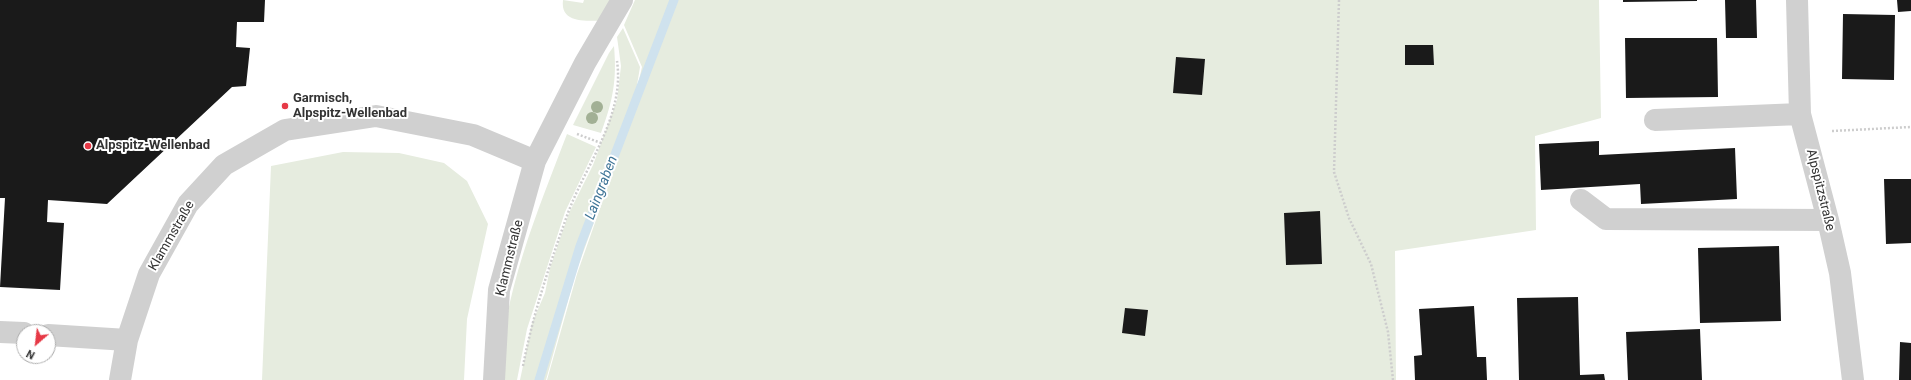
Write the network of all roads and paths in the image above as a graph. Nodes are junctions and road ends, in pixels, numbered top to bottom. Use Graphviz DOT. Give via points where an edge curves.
graph roads {
  1 [pos="622,0"];
  2 [pos="1339,0"];
  3 [pos="1797,0"];
  4 [pos="611,19"];
  5 [pos="1655,120"];
  6 [pos="1803,123"];
  7 [pos="1911,128"];
  8 [pos="535,161"];
  9 [pos="1581,200"];
  10 [pos="1828,220"];
  11 [pos="0,332"];
  12 [pos="16,333"];
  13 [pos="56,336"];
  14 [pos="127,340"];
  15 [pos="521,373"];
  16 [pos="120,380"];
  17 [pos="494,380"];
  18 [pos="1393,380"];
  19 [pos="1853,380"];
  1 -- 4 [label="street, Klammstraße"];
  2 -- 18 [label="path" via="1334,172 1349,218 1371,264 1388,332"];
  3 -- 6 [label="street, Alpspitzstraße"];
  4 -- 8 [label="street, Klammstraße" via="585,63"];
  4 -- 15 [label="path" via="618,67 616,98 601,143 568,212 531,323"];
  5 -- 6 [label="street"];
  6 -- 7 [label="path"];
  6 -- 10 [label="street, Alpspitzstraße"];
  8 -- 14 [label="street, Klammstraße" via="473,135 376,116 285,130 224,165 188,204 149,274"];
  8 -- 17 [label="street, Klammstraße" via="499,290"];
  9 -- 10 [label="street" via="1606,220"];
  10 -- 19 [label="street, Alpspitzstraße" via="1840,273"];
  11 -- 12 [label="street"];
  13 -- 14 [label="street"];
  14 -- 16 [label="street, Klammstraße"];
}
